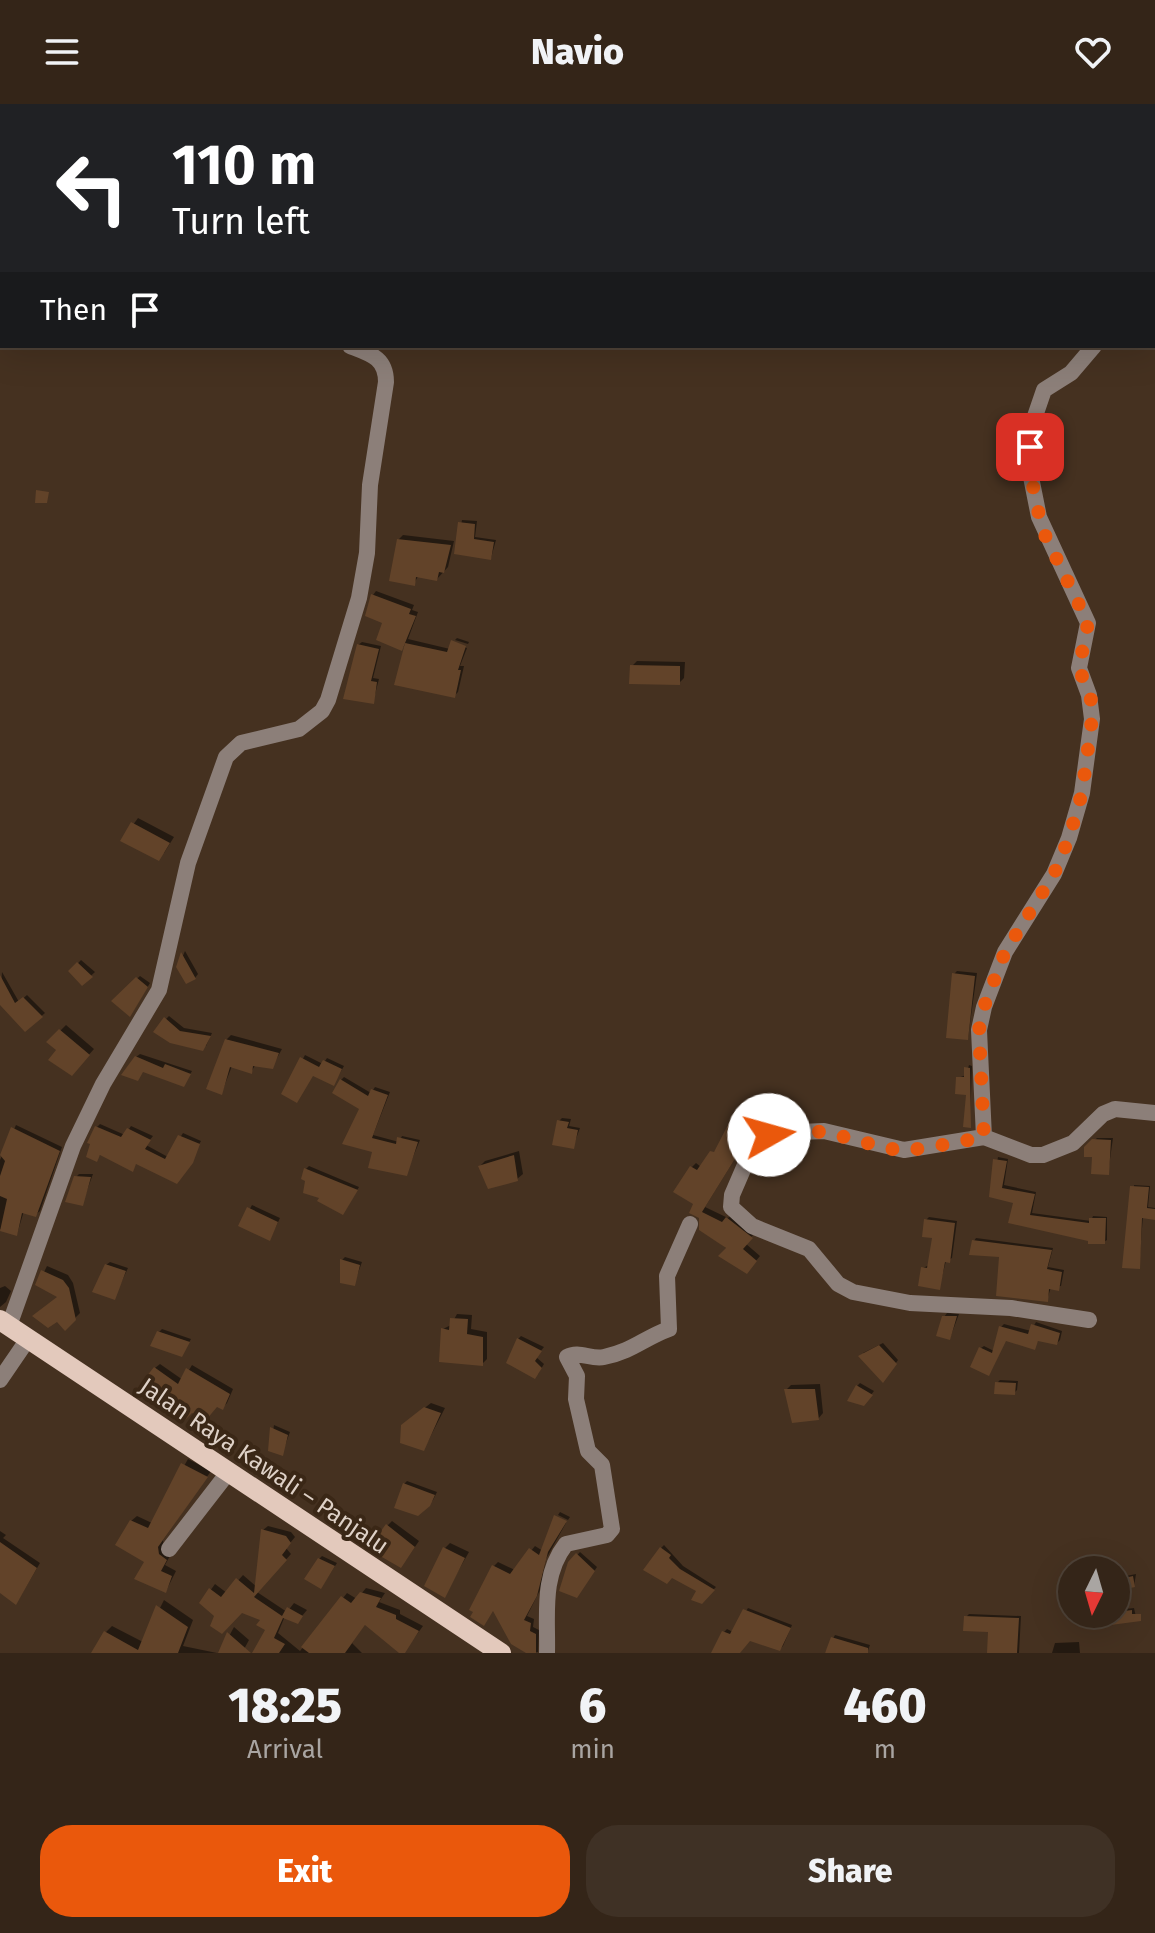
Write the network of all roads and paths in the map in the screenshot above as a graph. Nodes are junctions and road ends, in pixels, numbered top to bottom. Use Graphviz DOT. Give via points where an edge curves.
graph roads {
  1 [pos="354,348"];
  2 [pos="1092,348"];
  3 [pos="1155,1113"];
  4 [pos="984,1137"];
  5 [pos="690,1224"];
  6 [pos="1089,1320"];
  7 [pos="4,1323"];
  8 [pos="28,1339"];
  9 [pos="0,1380"];
  10 [pos="227,1474"];
  11 [pos="169,1549"];
  12 [pos="501,1653"];
  13 [pos="547,1653"];
  1 -- 7 [label="street" via="380,360 386,382 370,485 367,553 338,673 328,700 312,719 289,733 241,743 226,757 188,863 159,990 84,1122"];
  2 -- 4 [label="street" via="1039,397 1032,425 1031,477 1039,517 1088,623 1079,668 1092,719 1082,793 1054,874 1005,952 984,1007 979,1030"];
  3 -- 4 [label="street" via="1115,1109 1073,1143 1043,1155"];
  4 -- 6 [label="street" via="900,1150 824,1131 775,1133 751,1151 731,1207 752,1226 809,1249 838,1284 853,1292 910,1303 1011,1308"];
  5 -- 13 [label="street" via="667,1276 669,1329 628,1351 602,1358 567,1357 577,1376 576,1399 588,1451 602,1465 612,1529 566,1544 561,1551 547,1589"];
  7 -- 8 [label="main road, Jalan Raya Kawali – Panjalu"];
  8 -- 9 [label="street"];
  8 -- 10 [label="main road, Jalan Raya Kawali – Panjalu"];
  10 -- 11 [label="street"];
  10 -- 12 [label="main road, Jalan Raya Kawali – Panjalu"];
}
